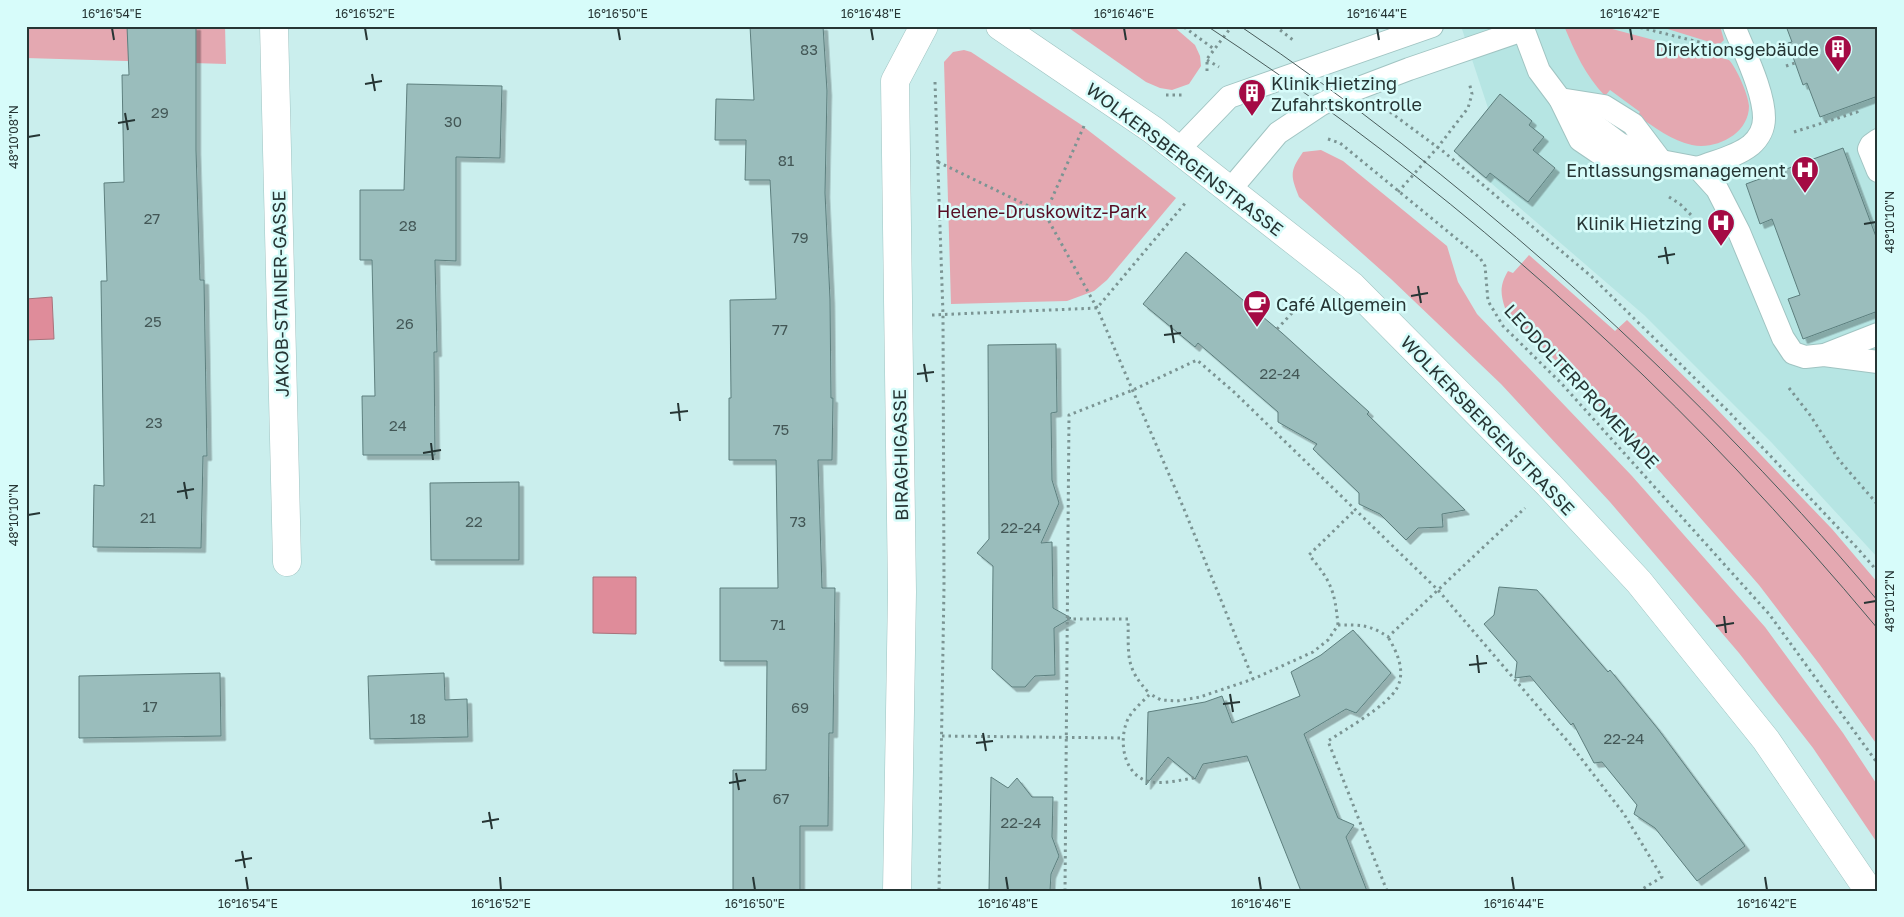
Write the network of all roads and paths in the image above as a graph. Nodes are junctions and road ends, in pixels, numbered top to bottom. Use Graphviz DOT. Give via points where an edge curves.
graph roads {
  1 [pos="274,26"];
  2 [pos="1000,26"];
  3 [pos="1232,26"];
  4 [pos="1275,26"];
  5 [pos="1432,26"];
  6 [pos="1634,26"];
  7 [pos="1734,26"];
  8 [pos="1184,27"];
  9 [pos="1522,28"];
  10 [pos="919,35"];
  11 [pos="1400,38"];
  12 [pos="1744,54"];
  13 [pos="1325,64"];
  14 [pos="1409,69"];
  15 [pos="1468,75"];
  16 [pos="1358,88"];
  17 [pos="1087,120"];
  18 [pos="1761,132"];
  19 [pos="1326,138"];
  20 [pos="1875,142"];
  21 [pos="1438,147"];
  22 [pos="1178,150"];
  23 [pos="938,162"];
  24 [pos="1698,168"];
  25 [pos="1878,171"];
  26 [pos="1229,191"];
  27 [pos="1398,192"];
  28 [pos="1660,195"];
  29 [pos="1189,199"];
  30 [pos="1045,214"];
  31 [pos="1700,224"];
  32 [pos="1309,295"];
  33 [pos="1097,308"];
  34 [pos="943,314"];
  35 [pos="898,317"];
  36 [pos="1277,329"];
  37 [pos="1878,334"];
  38 [pos="1824,355"];
  39 [pos="1878,362"];
  40 [pos="1788,387"];
  41 [pos="1133,390"];
  42 [pos="1548,485"];
  43 [pos="1878,504"];
  44 [pos="1355,510"];
  45 [pos="287,562"];
  46 [pos="1878,572"];
  47 [pos="1438,590"];
  48 [pos="1067,619"];
  49 [pos="1338,625"];
  50 [pos="1388,636"];
  51 [pos="1253,679"];
  52 [pos="1150,694"];
  53 [pos="942,736"];
  54 [pos="1066,737"];
  55 [pos="1122,738"];
  56 [pos="1878,764"];
  57 [pos="1194,778"];
  58 [pos="897,891"];
  59 [pos="939,891"];
  60 [pos="1065,891"];
  61 [pos="1387,891"];
  62 [pos="1639,891"];
  63 [pos="1868,891"];
  1 -- 45 [label="street, JAKOB-STAINER-GASSE"];
  2 -- 22 [label="street, WOLKERSBERGENSTRASSE"];
  3 -- 8 [label="path" via="1214,49"];
  4 -- 13 [label="path"];
  5 -- 11 [label="lane"];
  6 -- 12 [label="path"];
  7 -- 12 [label="lane"];
  9 -- 14 [label="lane"];
  9 -- 24 [label="lane" via="1539,71 1560,99 1620,144 1661,161"];
  10 -- 23 [label="path" via="935,58"];
  10 -- 35 [label="street, BIRAGHIGASSE" via="895,81"];
  11 -- 13 [label="lane"];
  11 -- 14 [label="lane" via="1411,45 1414,55"];
  12 -- 18 [label="lane" via="1762,102 1764,120"];
  13 -- 22 [label="lane" via="1229,97"];
  14 -- 16 [label="lane"];
  15 -- 21 [label="path" via="1472,94 1468,108"];
  16 -- 21 [label="path"];
  16 -- 26 [label="lane" via="1320,105 1278,133"];
  17 -- 30 [label="path"];
  18 -- 20 [label="path" via="1787,135 1856,112"];
  18 -- 24 [label="lane" via="1739,153"];
  19 -- 27 [label="path, LEODOLTERPROMENADE" via="1340,143"];
  20 -- 25 [label="lane" via="1869,149"];
  21 -- 27 [label="path"];
  21 -- 46 [label="path" via="1592,278 1730,413"];
  22 -- 26 [label="street, WOLKERSBERGENSTRASSE"];
  23 -- 30 [label="path"];
  23 -- 34 [label="path"];
  24 -- 38 [label="lane" via="1717,189 1739,232 1783,338 1793,353 1805,357"];
  26 -- 42 [label="street, WOLKERSBERGENSTRASSE" via="1352,286"];
  27 -- 56 [label="path, LEODOLTERPROMENADE" via="1480,258 1485,266 1488,301 1503,326 1560,382 1769,614"];
  28 -- 31 [label="path" via="1680,204"];
  29 -- 33 [label="path"];
  30 -- 33 [label="path"];
  32 -- 36 [label="path"];
  33 -- 34 [label="path"];
  33 -- 41 [label="path"];
  34 -- 35 [label="path"];
  34 -- 53 [label="path"];
  35 -- 58 [label="street, BIRAGHIGASSE" via="902,602"];
  37 -- 38 [label="lane"];
  38 -- 39 [label="lane"];
  40 -- 43 [label="path" via="1839,460"];
  41 -- 44 [label="path" via="1198,360"];
  41 -- 48 [label="path" via="1069,415"];
  41 -- 51 [label="path"];
  42 -- 47 [label="path"];
  42 -- 63 [label="street, WOLKERSBERGENSTRASSE" via="1639,582 1766,740"];
  44 -- 47 [label="path"];
  44 -- 49 [label="path" via="1309,555 1333,590"];
  47 -- 50 [label="path"];
  47 -- 62 [label="path" via="1570,744 1624,814 1662,877"];
  48 -- 52 [label="path" via="1128,619 1130,667"];
  48 -- 54 [label="path"];
  49 -- 50 [label="path" via="1362,625"];
  49 -- 51 [label="path" via="1314,652"];
  50 -- 61 [label="path" via="1398,653 1397,688 1383,704 1328,741"];
  51 -- 52 [label="path" via="1200,697 1177,701 1161,700"];
  52 -- 55 [label="path" via="1130,716"];
  53 -- 54 [label="path"];
  53 -- 59 [label="path"];
  54 -- 55 [label="path"];
  54 -- 60 [label="path"];
  55 -- 57 [label="path" via="1127,762 1136,774 1146,780"];
}
